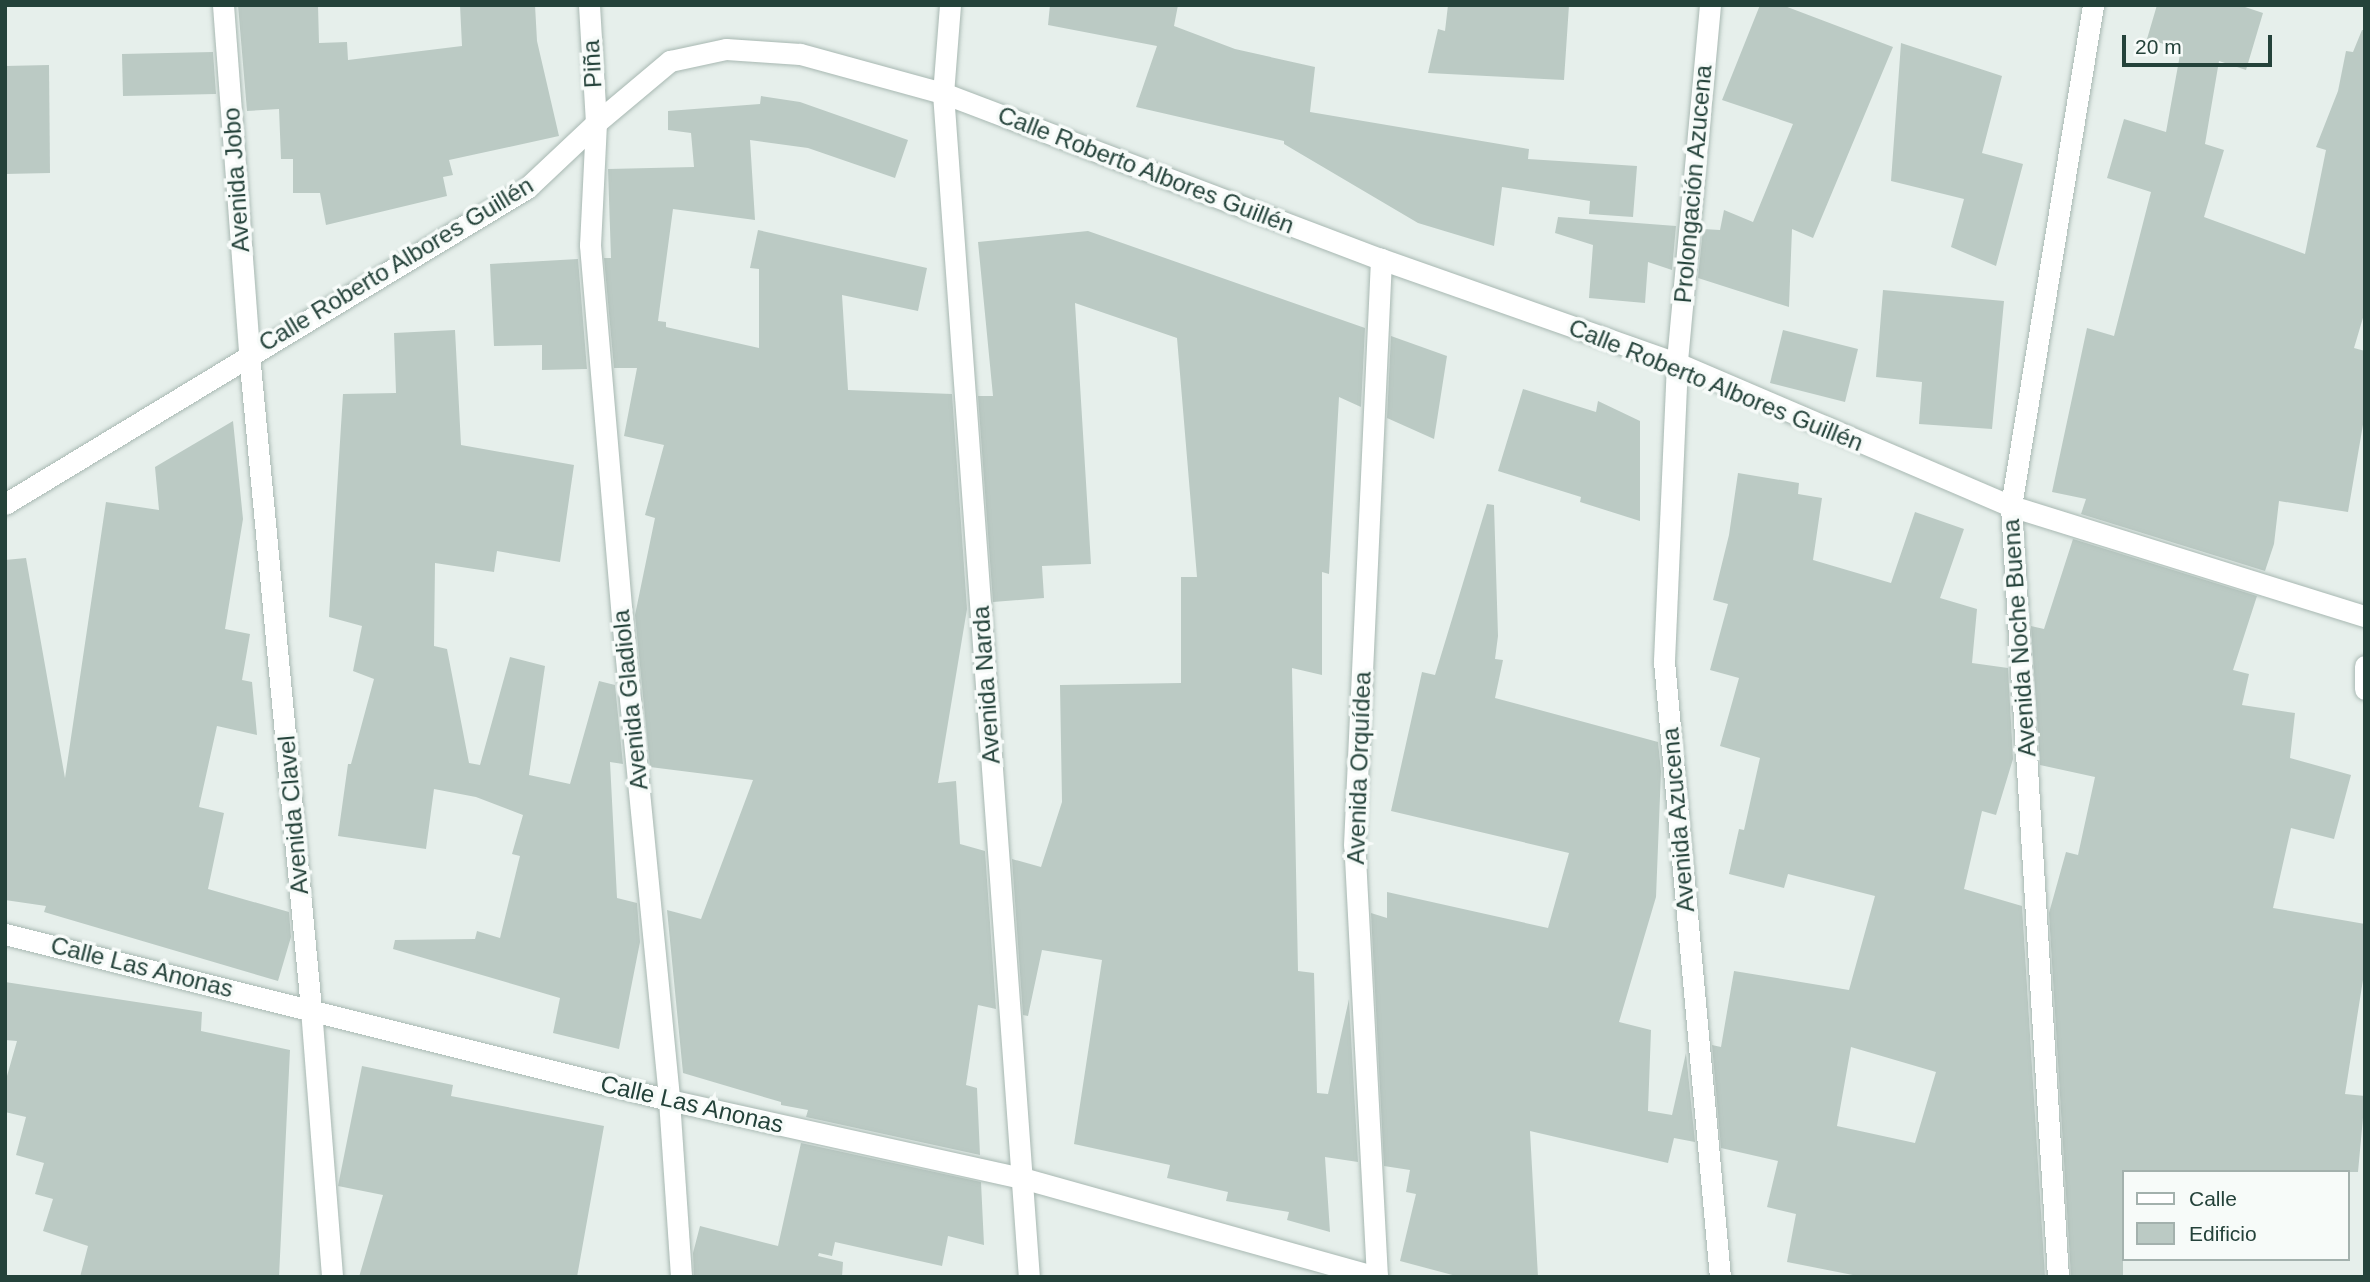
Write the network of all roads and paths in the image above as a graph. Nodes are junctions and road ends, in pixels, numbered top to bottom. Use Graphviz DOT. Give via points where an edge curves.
graph roads {
  1 [pos="223,5"];
  2 [pos="589,5"];
  3 [pos="950,5"];
  4 [pos="1710,5"];
  5 [pos="2093,5"];
  6 [pos="943,93"];
  7 [pos="596,123"];
  8 [pos="1381,259"];
  9 [pos="249,354"];
  10 [pos="1677,363"];
  11 [pos="5,504"];
  12 [pos="2011,506"];
  13 [pos="2365,616"];
  14 [pos="2365,666"];
  15 [pos="2365,689"];
  16 [pos="5,934"];
  17 [pos="312,1009"];
  18 [pos="669,1100"];
  19 [pos="1022,1178"];
  20 [pos="332,1277"];
  21 [pos="681,1277"];
  22 [pos="1028,1277"];
  23 [pos="1377,1277"];
  24 [pos="1720,1277"];
  25 [pos="2058,1277"];
  1 -- 9 [label="street, Avenida Jobo"];
  2 -- 7 [label="street, Piña"];
  3 -- 6 [label="street, Avenida Narda"];
  4 -- 10 [label="street, Prolongación Azucena"];
  5 -- 12 [label="street, Avenida Noche Buena"];
  6 -- 7 [label="street, Calle Roberto Albores Guillén" via="800,54 726,49 670,61"];
  6 -- 8 [label="street, Calle Roberto Albores Guillén"];
  6 -- 19 [label="street, Avenida Narda"];
  7 -- 9 [label="street, Calle Roberto Albores Guillén" via="527,188"];
  7 -- 18 [label="street, Avenida Gladiola" via="590,245"];
  8 -- 10 [label="street, Calle Roberto Albores Guillén"];
  8 -- 23 [label="street, Avenida Orquídea" via="1354,845"];
  9 -- 11 [label="street, Calle Roberto Albores Guillén"];
  9 -- 17 [label="street, Avenida Clavel"];
  10 -- 12 [label="street, Calle Roberto Albores Guillén"];
  10 -- 24 [label="street, Avenida Azucena" via="1664,661"];
  12 -- 13 [label="street, Calle Roberto Albores Guillén"];
  12 -- 25 [label="street, Avenida Noche Buena"];
  14 -- 15 [label="street"];
  16 -- 17 [label="street, Calle Las Anonas"];
  17 -- 18 [label="street, Calle Las Anonas"];
  17 -- 20 [label="street, Avenida Clavel"];
  18 -- 19 [label="street, Calle Las Anonas"];
  18 -- 21 [label="street, Avenida Gladiola"];
  19 -- 22 [label="street, Avenida Narda"];
  19 -- 23 [label="street, Calle Las Anonas"];
}
